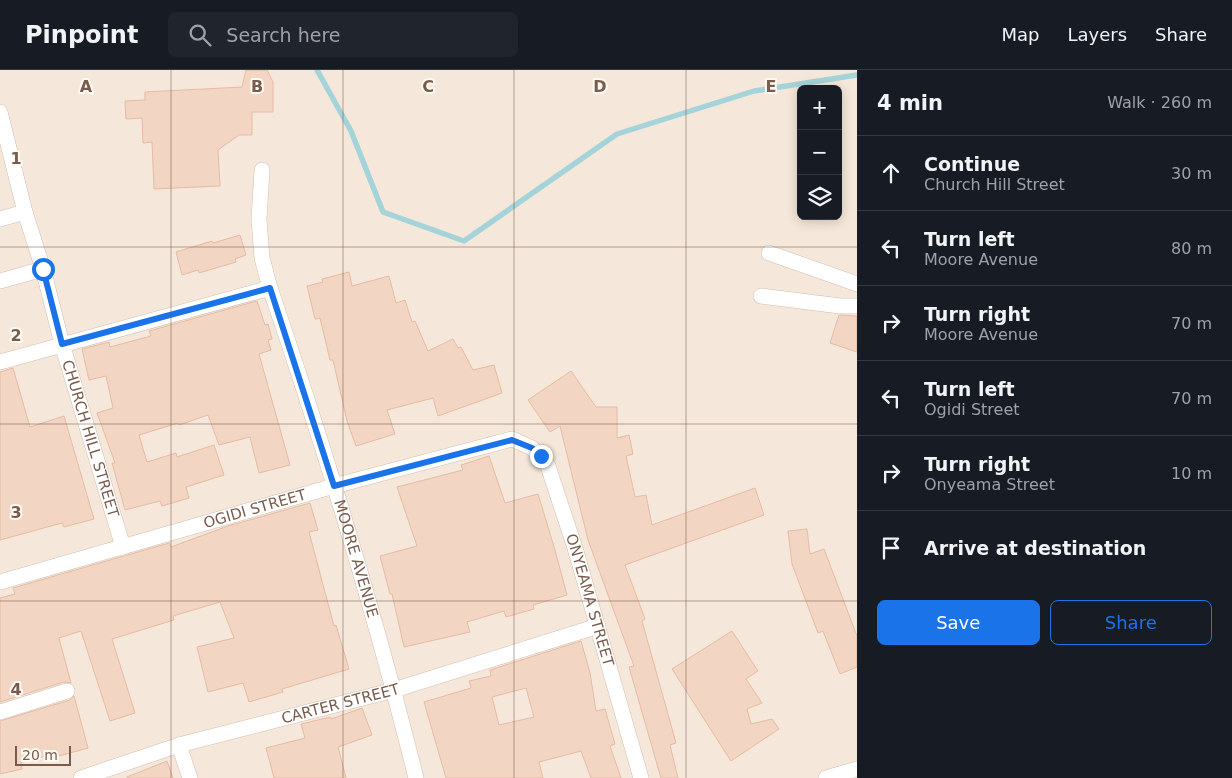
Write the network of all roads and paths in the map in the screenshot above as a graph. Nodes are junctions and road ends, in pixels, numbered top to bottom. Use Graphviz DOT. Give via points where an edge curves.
graph roads {
  1 [pos="0,112"];
  2 [pos="262,170"];
  3 [pos="25,212"];
  4 [pos="0,219"];
  5 [pos="769,253"];
  6 [pos="43,269"];
  7 [pos="0,281"];
  8 [pos="857,284"];
  9 [pos="270,288"];
  10 [pos="761,296"];
  11 [pos="857,306"];
  12 [pos="62,344"];
  13 [pos="0,362"];
  14 [pos="512,440"];
  15 [pos="334,486"];
  16 [pos="123,547"];
  17 [pos="0,582"];
  18 [pos="598,626"];
  19 [pos="394,690"];
  20 [pos="67,691"];
  21 [pos="0,712"];
  22 [pos="179,746"];
  23 [pos="857,769"];
  24 [pos="81,778"];
  25 [pos="190,778"];
  26 [pos="416,778"];
  27 [pos="641,778"];
  28 [pos="826,778"];
  1 -- 3 [label="street, CHURCH HILL STREET"];
  2 -- 9 [label="street, MOORE AVENUE" via="259,219 262,258"];
  3 -- 4 [label="street"];
  3 -- 6 [label="street, CHURCH HILL STREET"];
  5 -- 8 [label="street"];
  6 -- 7 [label="street"];
  6 -- 12 [label="street, CHURCH HILL STREET"];
  9 -- 12 [label="street"];
  9 -- 15 [label="street, MOORE AVENUE"];
  10 -- 11 [label="street"];
  12 -- 13 [label="street"];
  12 -- 16 [label="street, CHURCH HILL STREET"];
  14 -- 15 [label="street, OGIDI STREET"];
  14 -- 18 [label="street, ONYEAMA STREET" via="532,448 548,466"];
  15 -- 16 [label="street, OGIDI STREET"];
  15 -- 19 [label="street, MOORE AVENUE"];
  16 -- 17 [label="street, OGIDI STREET"];
  18 -- 19 [label="street, CARTER STREET"];
  18 -- 27 [label="street, ONYEAMA STREET"];
  19 -- 22 [label="street, CARTER STREET"];
  19 -- 26 [label="street"];
  20 -- 21 [label="street"];
  22 -- 24 [label="street, CARTER STREET"];
  22 -- 25 [label="street"];
  23 -- 28 [label="street"];
}
